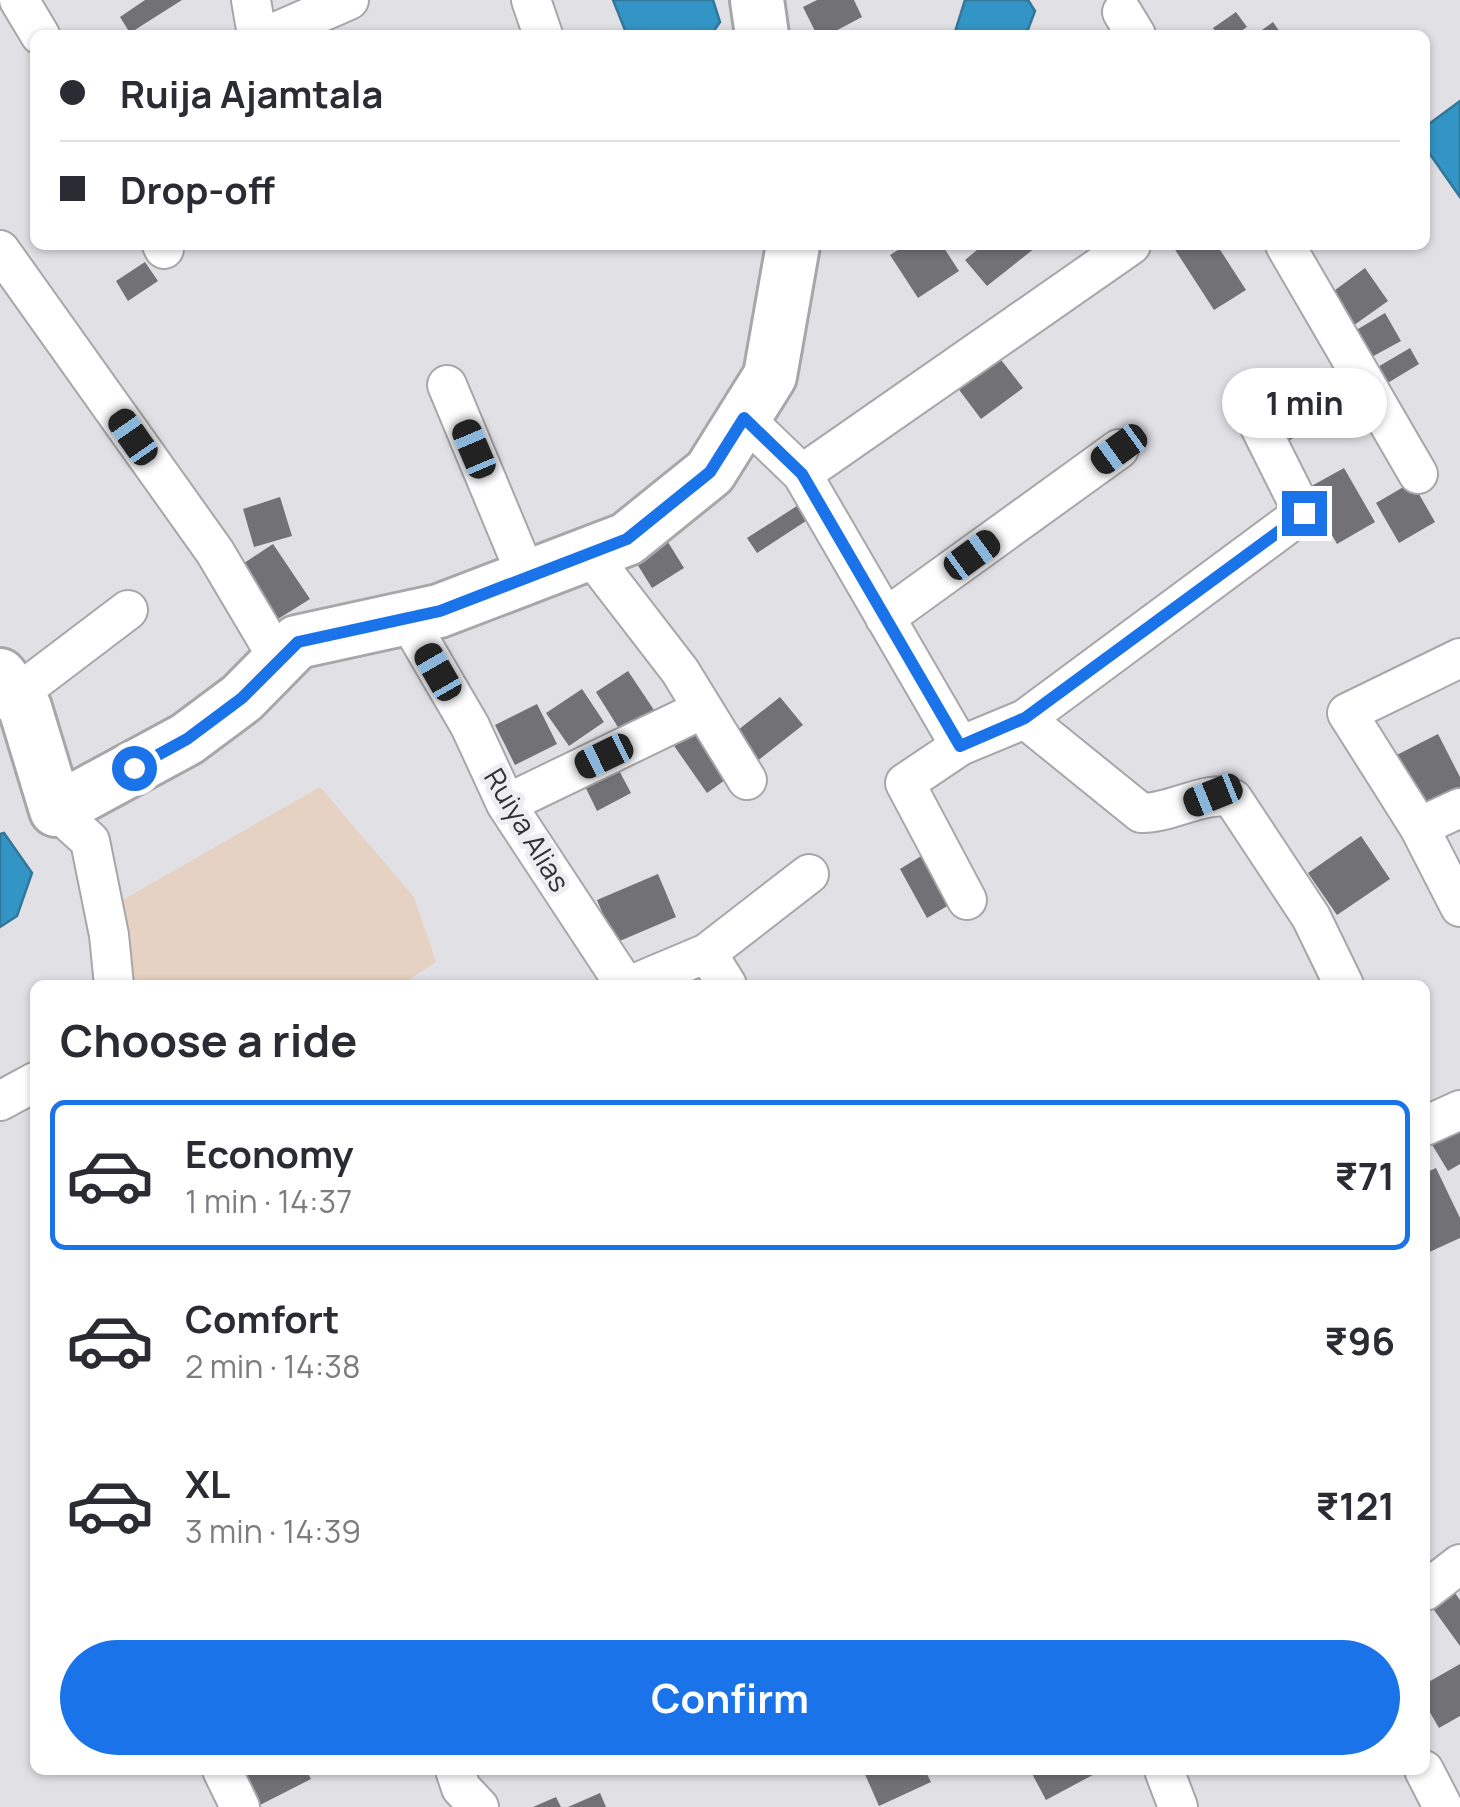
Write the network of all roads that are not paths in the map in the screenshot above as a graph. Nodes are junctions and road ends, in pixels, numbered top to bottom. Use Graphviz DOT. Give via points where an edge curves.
graph roads {
  1 [pos="20,0"];
  2 [pos="251,0"];
  3 [pos="349,0"];
  4 [pos="532,0"];
  5 [pos="757,0"];
  6 [pos="37,30"];
  7 [pos="257,30"];
  8 [pos="280,30"];
  9 [pos="542,30"];
  10 [pos="761,30"];
  11 [pos="0,250"];
  12 [pos="792,250"];
  13 [pos="1124,250"];
  14 [pos="1288,250"];
  15 [pos="448,385"];
  16 [pos="1246,397"];
  17 [pos="744,418"];
  18 [pos="1119,449"];
  19 [pos="802,474"];
  20 [pos="1418,474"];
  21 [pos="589,553"];
  22 [pos="528,577"];
  23 [pos="128,610"];
  24 [pos="407,618"];
  25 [pos="884,618"];
  26 [pos="1460,658"];
  27 [pos="279,660"];
  28 [pos="8,685"];
  29 [pos="703,709"];
  30 [pos="1025,718"];
  31 [pos="960,746"];
  32 [pos="747,780"];
  33 [pos="506,804"];
  34 [pos="1460,808"];
  35 [pos="56,810"];
  36 [pos="1418,827"];
  37 [pos="810,874"];
  38 [pos="968,900"];
  39 [pos="1460,907"];
  40 [pos="717,969"];
  41 [pos="114,980"];
  42 [pos="625,980"];
  43 [pos="656,980"];
  44 [pos="1342,980"];
  45 [pos="30,1085"];
  46 [pos="0,1101"];
  47 [pos="1460,1110"];
  48 [pos="1430,1124"];
  49 [pos="1460,1564"];
  50 [pos="1430,1587"];
  51 [pos="224,1775"];
  52 [pos="458,1775"];
  53 [pos="1166,1775"];
  54 [pos="1427,1775"];
  55 [pos="240,1807"];
  56 [pos="480,1807"];
  57 [pos="1178,1807"];
  58 [pos="1443,1807"];
  1 -- 6 [label="street"];
  2 -- 7 [label="street"];
  3 -- 8 [label="street"];
  4 -- 9 [label="street"];
  5 -- 10 [label="street"];
  11 -- 27 [label="street" via="215,552"];
  12 -- 17 [label="street" via="770,376"];
  13 -- 19 [label="street"];
  14 -- 20 [label="street"];
  15 -- 22 [label="street"];
  16 -- 30 [label="street" via="1304,513"];
  17 -- 19 [label="street"];
  17 -- 21 [label="street" via="710,472 627,539"];
  18 -- 25 [label="street"];
  19 -- 25 [label="street"];
  21 -- 22 [label="street"];
  21 -- 29 [label="street"];
  22 -- 24 [label="street"];
  23 -- 28 [label="street"];
  24 -- 27 [label="street" via="298,642"];
  24 -- 33 [label="street, Ruiya Alias"];
  25 -- 31 [label="street"];
  26 -- 36 [label="street" via="1347,714"];
  27 -- 35 [label="street" via="187,739"];
  28 -- 35 [label="street" via="26,708"];
  29 -- 32 [label="street"];
  29 -- 33 [label="street"];
  30 -- 31 [label="street"];
  30 -- 44 [label="street" via="1141,813 1162,813 1213,795 1233,799 1311,917"];
  31 -- 38 [label="street" via="904,783"];
  33 -- 42 [label="street, Ruiya Alias"];
  34 -- 36 [label="street"];
  35 -- 41 [label="street" via="90,841"];
  36 -- 39 [label="street"];
  37 -- 40 [label="street, Ruiya Alias"];
  40 -- 43 [label="street, Ruiya Alias"];
  45 -- 46 [label="street"];
  47 -- 48 [label="street"];
  49 -- 50 [label="street"];
  51 -- 55 [label="street"];
  52 -- 56 [label="street"];
  53 -- 57 [label="street"];
  54 -- 58 [label="street"];
}
